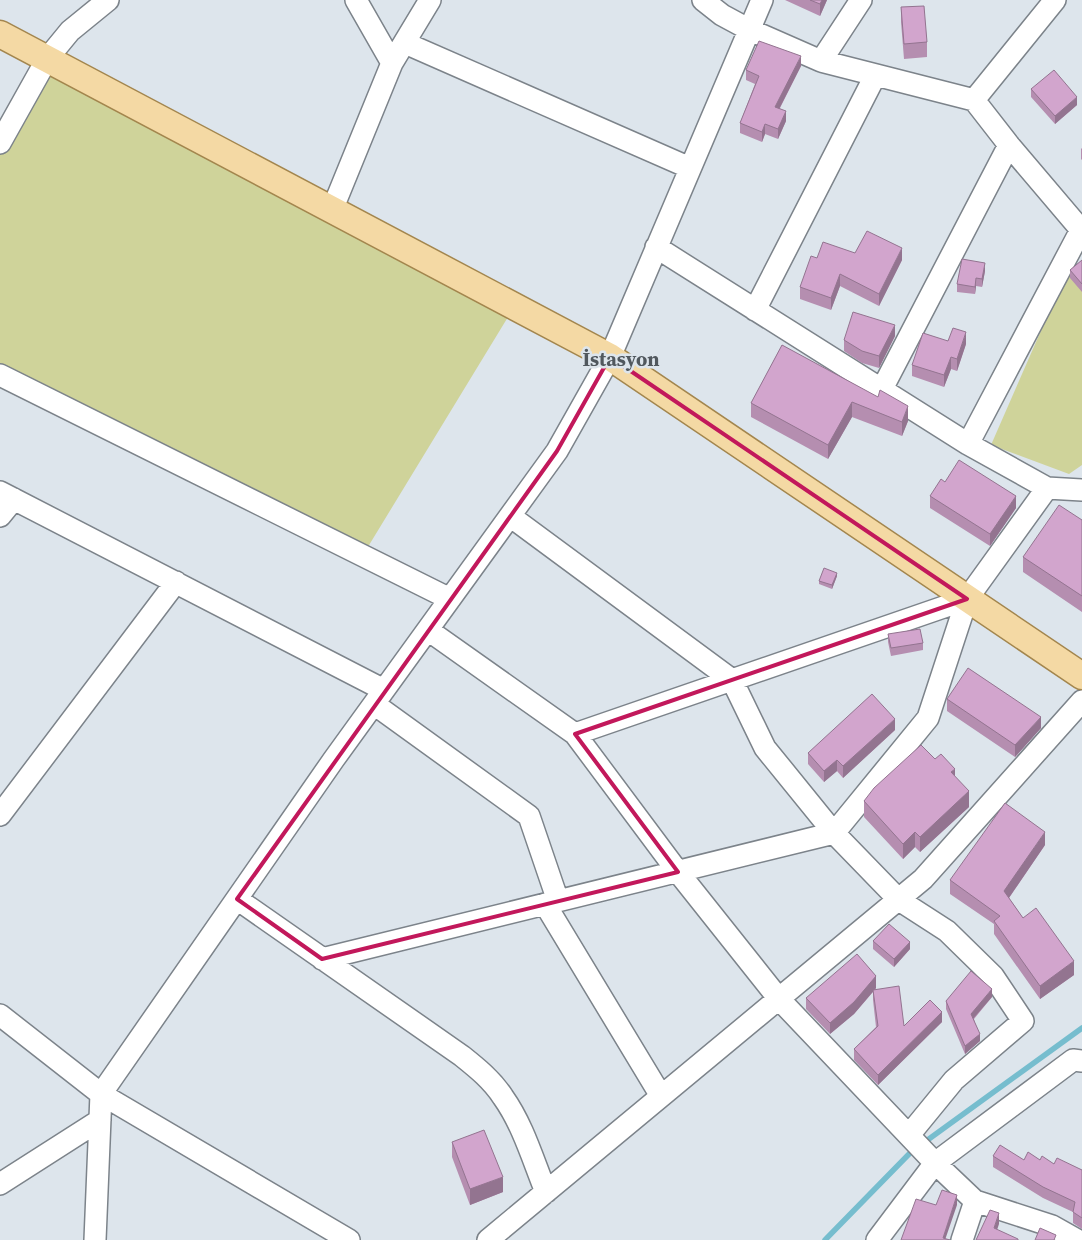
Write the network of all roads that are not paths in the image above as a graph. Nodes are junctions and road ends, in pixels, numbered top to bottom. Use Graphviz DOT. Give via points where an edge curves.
graph roads {
  1 [pos="108,0"];
  2 [pos="356,0"];
  3 [pos="430,0"];
  4 [pos="703,0"];
  5 [pos="762,0"];
  6 [pos="861,0"];
  7 [pos="1055,0"];
  8 [pos="748,29"];
  9 [pos="0,34"];
  10 [pos="405,43"];
  11 [pos="46,59"];
  12 [pos="821,61"];
  13 [pos="392,63"];
  14 [pos="876,76"];
  15 [pos="974,100"];
  16 [pos="0,142"];
  17 [pos="1009,145"];
  18 [pos="690,168"];
  19 [pos="332,210"];
  20 [pos="1082,229"];
  21 [pos="656,247"];
  22 [pos="754,310"];
  23 [pos="610,358"];
  24 [pos="0,375"];
  25 [pos="882,389"];
  26 [pos="968,444"];
  27 [pos="1047,488"];
  28 [pos="1082,490"];
  29 [pos="7,495"];
  30 [pos="0,516"];
  31 [pos="510,516"];
  32 [pos="176,582"];
  33 [pos="450,599"];
  34 [pos="967,599"];
  35 [pos="428,630"];
  36 [pos="1082,676"];
  37 [pos="732,680"];
  38 [pos="379,697"];
  39 [pos="1082,701"];
  40 [pos="575,734"];
  41 [pos="0,815"];
  42 [pos="834,833"];
  43 [pos="678,872"];
  44 [pos="236,899"];
  45 [pos="899,900"];
  46 [pos="552,902"];
  47 [pos="322,959"];
  48 [pos="780,998"];
  49 [pos="0,1015"];
  50 [pos="1082,1061"];
  51 [pos="102,1094"];
  52 [pos="662,1096"];
  53 [pos="100,1120"];
  54 [pos="910,1136"];
  55 [pos="931,1159"];
  56 [pos="0,1184"];
  57 [pos="546,1192"];
  58 [pos="975,1201"];
  59 [pos="95,1240"];
  60 [pos="349,1240"];
  61 [pos="488,1240"];
  62 [pos="877,1240"];
  63 [pos="962,1240"];
  64 [pos="1077,1240"];
  1 -- 11 [label="street" via="70,31"];
  2 -- 13 [label="street"];
  3 -- 10 [label="street"];
  4 -- 8 [label="street"];
  5 -- 8 [label="street"];
  6 -- 12 [label="street"];
  7 -- 15 [label="street"];
  8 -- 12 [label="street"];
  8 -- 18 [label="street"];
  9 -- 11 [label="main road"];
  10 -- 13 [label="street"];
  10 -- 18 [label="street"];
  11 -- 16 [label="street"];
  11 -- 19 [label="main road"];
  12 -- 14 [label="street"];
  13 -- 19 [label="street"];
  14 -- 15 [label="street"];
  14 -- 22 [label="street"];
  15 -- 17 [label="street"];
  17 -- 20 [label="street"];
  17 -- 25 [label="street"];
  18 -- 21 [label="street"];
  19 -- 23 [label="main road"];
  20 -- 26 [label="street"];
  21 -- 22 [label="street"];
  21 -- 23 [label="street"];
  22 -- 25 [label="street"];
  23 -- 31 [label="street" via="557,451"];
  23 -- 34 [label="main road"];
  24 -- 33 [label="street"];
  25 -- 26 [label="street"];
  26 -- 27 [label="street"];
  27 -- 28 [label="street"];
  27 -- 34 [label="street"];
  29 -- 30 [label="street"];
  29 -- 32 [label="street"];
  31 -- 33 [label="street"];
  31 -- 37 [label="street"];
  32 -- 38 [label="street"];
  32 -- 41 [label="street"];
  33 -- 35 [label="street"];
  34 -- 36 [label="main road"];
  34 -- 37 [label="street"];
  34 -- 42 [label="street" via="928,718"];
  35 -- 38 [label="street"];
  35 -- 40 [label="street"];
  37 -- 40 [label="street"];
  37 -- 42 [label="street" via="765,748"];
  38 -- 44 [label="street"];
  38 -- 46 [label="street" via="528,816"];
  39 -- 45 [label="street" via="923,880"];
  40 -- 43 [label="street"];
  42 -- 43 [label="street"];
  42 -- 45 [label="street"];
  43 -- 46 [label="street"];
  43 -- 48 [label="street"];
  44 -- 47 [label="street"];
  44 -- 51 [label="street"];
  45 -- 48 [label="street"];
  45 -- 54 [label="street" via="947,931 994,976 1023,1021 954,1080"];
  46 -- 47 [label="street"];
  46 -- 52 [label="street"];
  47 -- 57 [label="street" via="462,1056 487,1077 503,1096 517,1121"];
  48 -- 52 [label="street"];
  48 -- 54 [label="street"];
  49 -- 51 [label="street"];
  50 -- 55 [label="street" via="1073,1060"];
  51 -- 53 [label="street"];
  51 -- 60 [label="street"];
  52 -- 57 [label="street"];
  53 -- 56 [label="street"];
  53 -- 59 [label="street"];
  54 -- 55 [label="street"];
  55 -- 58 [label="street"];
  55 -- 62 [label="street"];
  57 -- 61 [label="street"];
  58 -- 63 [label="street"];
  58 -- 64 [label="street" via="1052,1226"];
}
